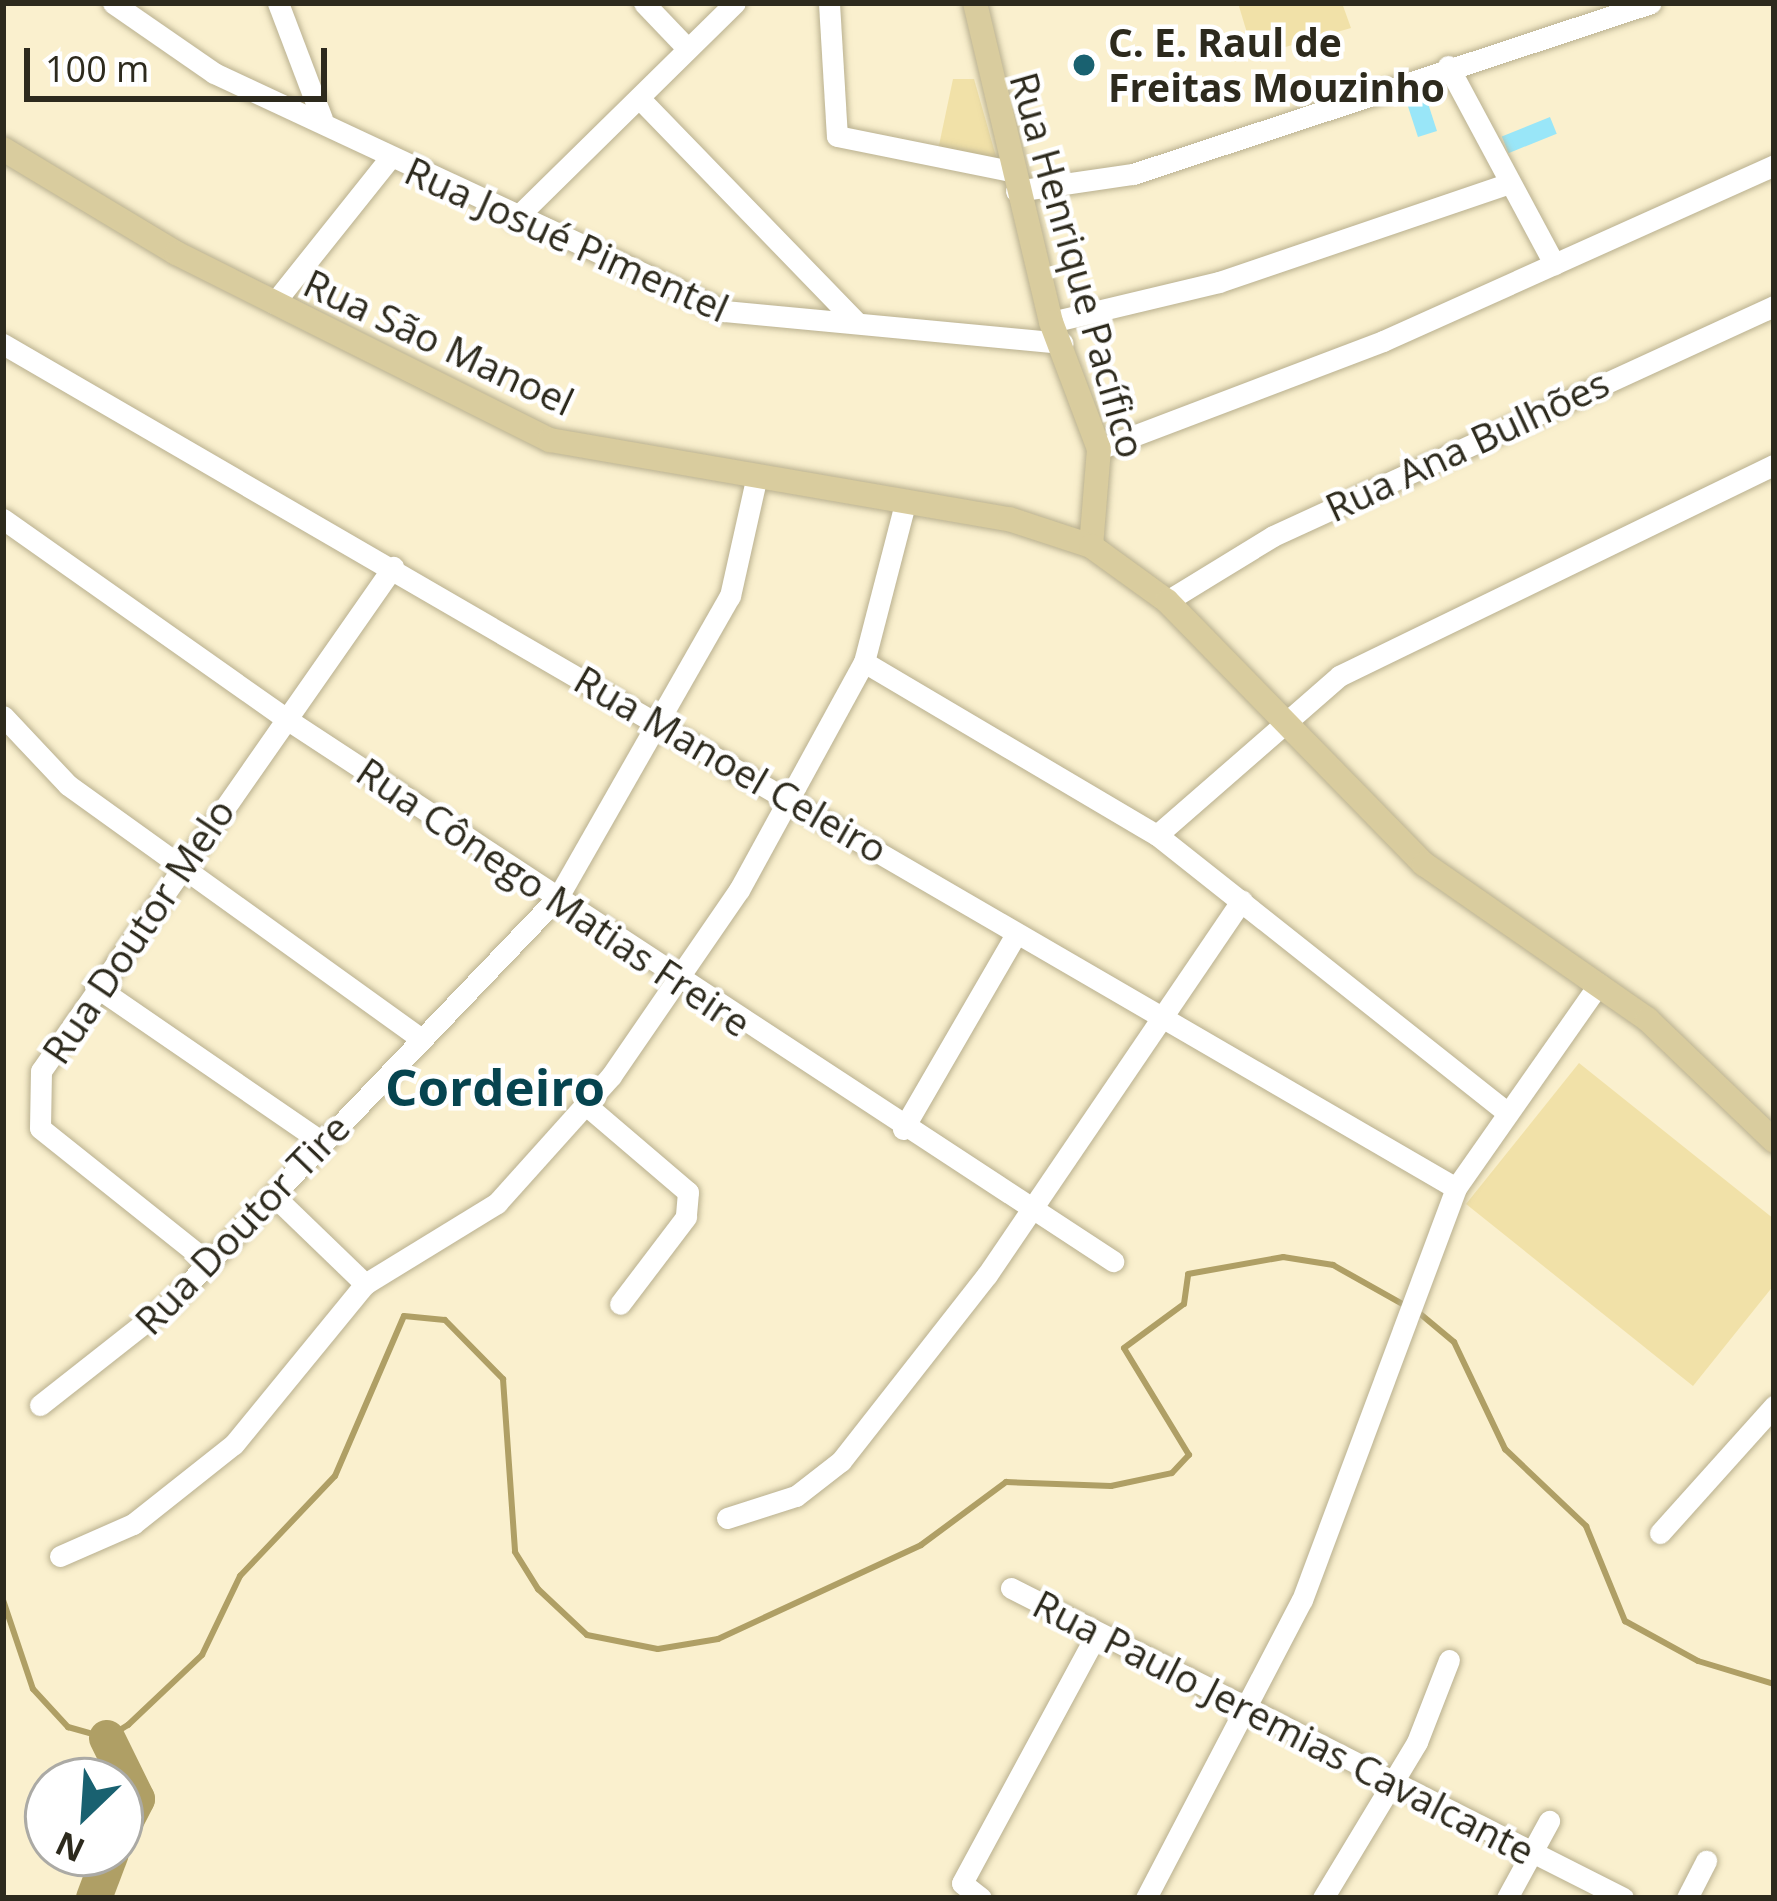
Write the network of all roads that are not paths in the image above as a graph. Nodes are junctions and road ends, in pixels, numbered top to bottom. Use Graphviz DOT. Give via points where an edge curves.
graph roads {
  1 [pos="113,3"];
  2 [pos="278,3"];
  3 [pos="644,3"];
  4 [pos="735,3"];
  5 [pos="829,3"];
  6 [pos="975,3"];
  7 [pos="1651,3"];
  8 [pos="684,45"];
  9 [pos="1448,66"];
  10 [pos="642,101"];
  11 [pos="322,119"];
  12 [pos="3,149"];
  13 [pos="388,160"];
  14 [pos="1774,165"];
  15 [pos="1013,181"];
  16 [pos="1507,184"];
  17 [pos="515,218"];
  18 [pos="1554,264"];
  19 [pos="274,303"];
  20 [pos="1774,305"];
  21 [pos="857,323"];
  22 [pos="1056,332"];
  23 [pos="3,344"];
  24 [pos="1099,449"];
  25 [pos="1774,465"];
  26 [pos="756,480"];
  27 [pos="905,503"];
  28 [pos="3,519"];
  29 [pos="1091,546"];
  30 [pos="393,567"];
  31 [pos="1167,601"];
  32 [pos="864,662"];
  33 [pos="3,716"];
  34 [pos="1280,718"];
  35 [pos="288,720"];
  36 [pos="662,722"];
  37 [pos="792,798"];
  38 [pos="1157,835"];
  39 [pos="182,865"];
  40 [pos="558,897"];
  41 [pos="1242,900"];
  42 [pos="1016,934"];
  43 [pos="682,982"];
  44 [pos="1599,984"];
  45 [pos="95,986"];
  46 [pos="1156,1018"];
  47 [pos="422,1039"];
  48 [pos="586,1106"];
  49 [pos="1507,1112"];
  50 [pos="903,1129"];
  51 [pos="1772,1134"];
  52 [pos="322,1142"];
  53 [pos="1456,1188"];
  54 [pos="274,1196"];
  55 [pos="1030,1211"];
  56 [pos="1113,1262"];
  57 [pos="208,1263"];
  58 [pos="365,1284"];
  59 [pos="620,1304"];
  60 [pos="40,1405"];
  61 [pos="1774,1406"];
  62 [pos="727,1517"];
  63 [pos="1660,1533"];
  64 [pos="60,1556"];
  65 [pos="1011,1588"];
  66 [pos="1096,1635"];
  67 [pos="1449,1660"];
  68 [pos="1248,1712"];
  69 [pos="1391,1783"];
  70 [pos="1549,1821"];
  71 [pos="1534,1853"];
  72 [pos="1706,1861"];
  73 [pos="981,1898"];
  74 [pos="1146,1898"];
  75 [pos="1323,1898"];
  76 [pos="1507,1898"];
  77 [pos="1622,1898"];
  78 [pos="1687,1898"];
  1 -- 11 [label="street, Rua Josué Pimentel" via="214,73"];
  2 -- 11 [label="street"];
  3 -- 8 [label="street"];
  4 -- 8 [label="street"];
  5 -- 15 [label="street" via="837,136"];
  6 -- 15 [label="main road, Rua Henrique Pacífico"];
  7 -- 9 [label="street"];
  8 -- 10 [label="street"];
  9 -- 15 [label="street" via="1133,174"];
  9 -- 16 [label="street"];
  10 -- 17 [label="street"];
  10 -- 21 [label="street"];
  11 -- 13 [label="street, Rua Josué Pimentel"];
  12 -- 19 [label="main road, Rua São Manoel"];
  13 -- 17 [label="street, Rua Josué Pimentel"];
  13 -- 19 [label="street"];
  14 -- 18 [label="street"];
  15 -- 22 [label="main road, Rua Henrique Pacífico"];
  16 -- 18 [label="street"];
  16 -- 22 [label="street, Rua Josué Pimentel"];
  17 -- 21 [label="street, Rua Josué Pimentel" via="724,311"];
  18 -- 24 [label="street"];
  19 -- 26 [label="main road, Rua São Manoel" via="550,440"];
  20 -- 31 [label="street, Rua Ana Bulhões" via="1274,536"];
  21 -- 22 [label="street, Rua Josué Pimentel"];
  22 -- 24 [label="main road, Rua Henrique Pacífico"];
  23 -- 30 [label="street, Rua Manoel Celeiro"];
  24 -- 29 [label="main road, Rua Henrique Pacífico"];
  25 -- 34 [label="street" via="1398,641"];
  26 -- 27 [label="main road, Rua São Manoel"];
  26 -- 36 [label="street, Rua Doutor Tire" via="744,566"];
  27 -- 29 [label="main road, Rua São Manoel"];
  27 -- 32 [label="street"];
  28 -- 35 [label="street, Rua Cônego Matias Freire"];
  29 -- 31 [label="main road"];
  30 -- 35 [label="street, Rua Doutor Melo"];
  30 -- 36 [label="street, Rua Manoel Celeiro"];
  31 -- 34 [label="main road"];
  32 -- 37 [label="street"];
  32 -- 38 [label="street"];
  33 -- 39 [label="street" via="68,785"];
  34 -- 38 [label="street"];
  34 -- 44 [label="main road" via="1442,880"];
  35 -- 39 [label="street, Rua Doutor Melo"];
  35 -- 40 [label="street, Rua Cônego Matias Freire"];
  36 -- 37 [label="street, Rua Manoel Celeiro"];
  36 -- 40 [label="street, Rua Doutor Tire"];
  37 -- 42 [label="street, Rua Manoel Celeiro"];
  37 -- 43 [label="street"];
  38 -- 41 [label="street"];
  39 -- 45 [label="street, Rua Doutor Melo"];
  39 -- 47 [label="street"];
  40 -- 43 [label="street, Rua Cônego Matias Freire"];
  40 -- 47 [label="street, Rua Doutor Tire"];
  41 -- 46 [label="street"];
  41 -- 49 [label="street"];
  42 -- 46 [label="street, Rua Manoel Celeiro"];
  42 -- 50 [label="street"];
  43 -- 48 [label="street"];
  43 -- 50 [label="street, Rua Cônego Matias Freire"];
  44 -- 49 [label="street"];
  44 -- 51 [label="main road"];
  45 -- 52 [label="street"];
  45 -- 57 [label="street, Rua Doutor Melo" via="41,1071 40,1128"];
  46 -- 53 [label="street, Rua Manoel Celeiro"];
  46 -- 55 [label="street"];
  47 -- 52 [label="street, Rua Doutor Tire"];
  48 -- 58 [label="street" via="497,1204 417,1242"];
  48 -- 59 [label="street" via="688,1192 686,1217"];
  49 -- 53 [label="street"];
  50 -- 55 [label="street, Rua Cônego Matias Freire"];
  52 -- 54 [label="street, Rua Doutor Tire"];
  53 -- 68 [label="street" via="1396,1329 1328,1538"];
  54 -- 57 [label="street, Rua Doutor Tire"];
  54 -- 58 [label="street"];
  55 -- 56 [label="street, Rua Cônego Matias Freire"];
  55 -- 62 [label="street" via="841,1461 796,1496"];
  57 -- 60 [label="street, Rua Doutor Tire"];
  58 -- 64 [label="street" via="234,1444 133,1524"];
  61 -- 63 [label="street"];
  65 -- 66 [label="street, Rua Paulo Jeremias Cavalcante"];
  66 -- 68 [label="street, Rua Paulo Jeremias Cavalcante"];
  66 -- 73 [label="street" via="962,1883"];
  67 -- 69 [label="street"];
  68 -- 69 [label="street, Rua Paulo Jeremias Cavalcante"];
  68 -- 74 [label="street"];
  69 -- 71 [label="street, Rua Paulo Jeremias Cavalcante"];
  69 -- 75 [label="street"];
  70 -- 71 [label="street"];
  71 -- 76 [label="street"];
  71 -- 77 [label="street, Rua Paulo Jeremias Cavalcante"];
  72 -- 78 [label="street"];
}
